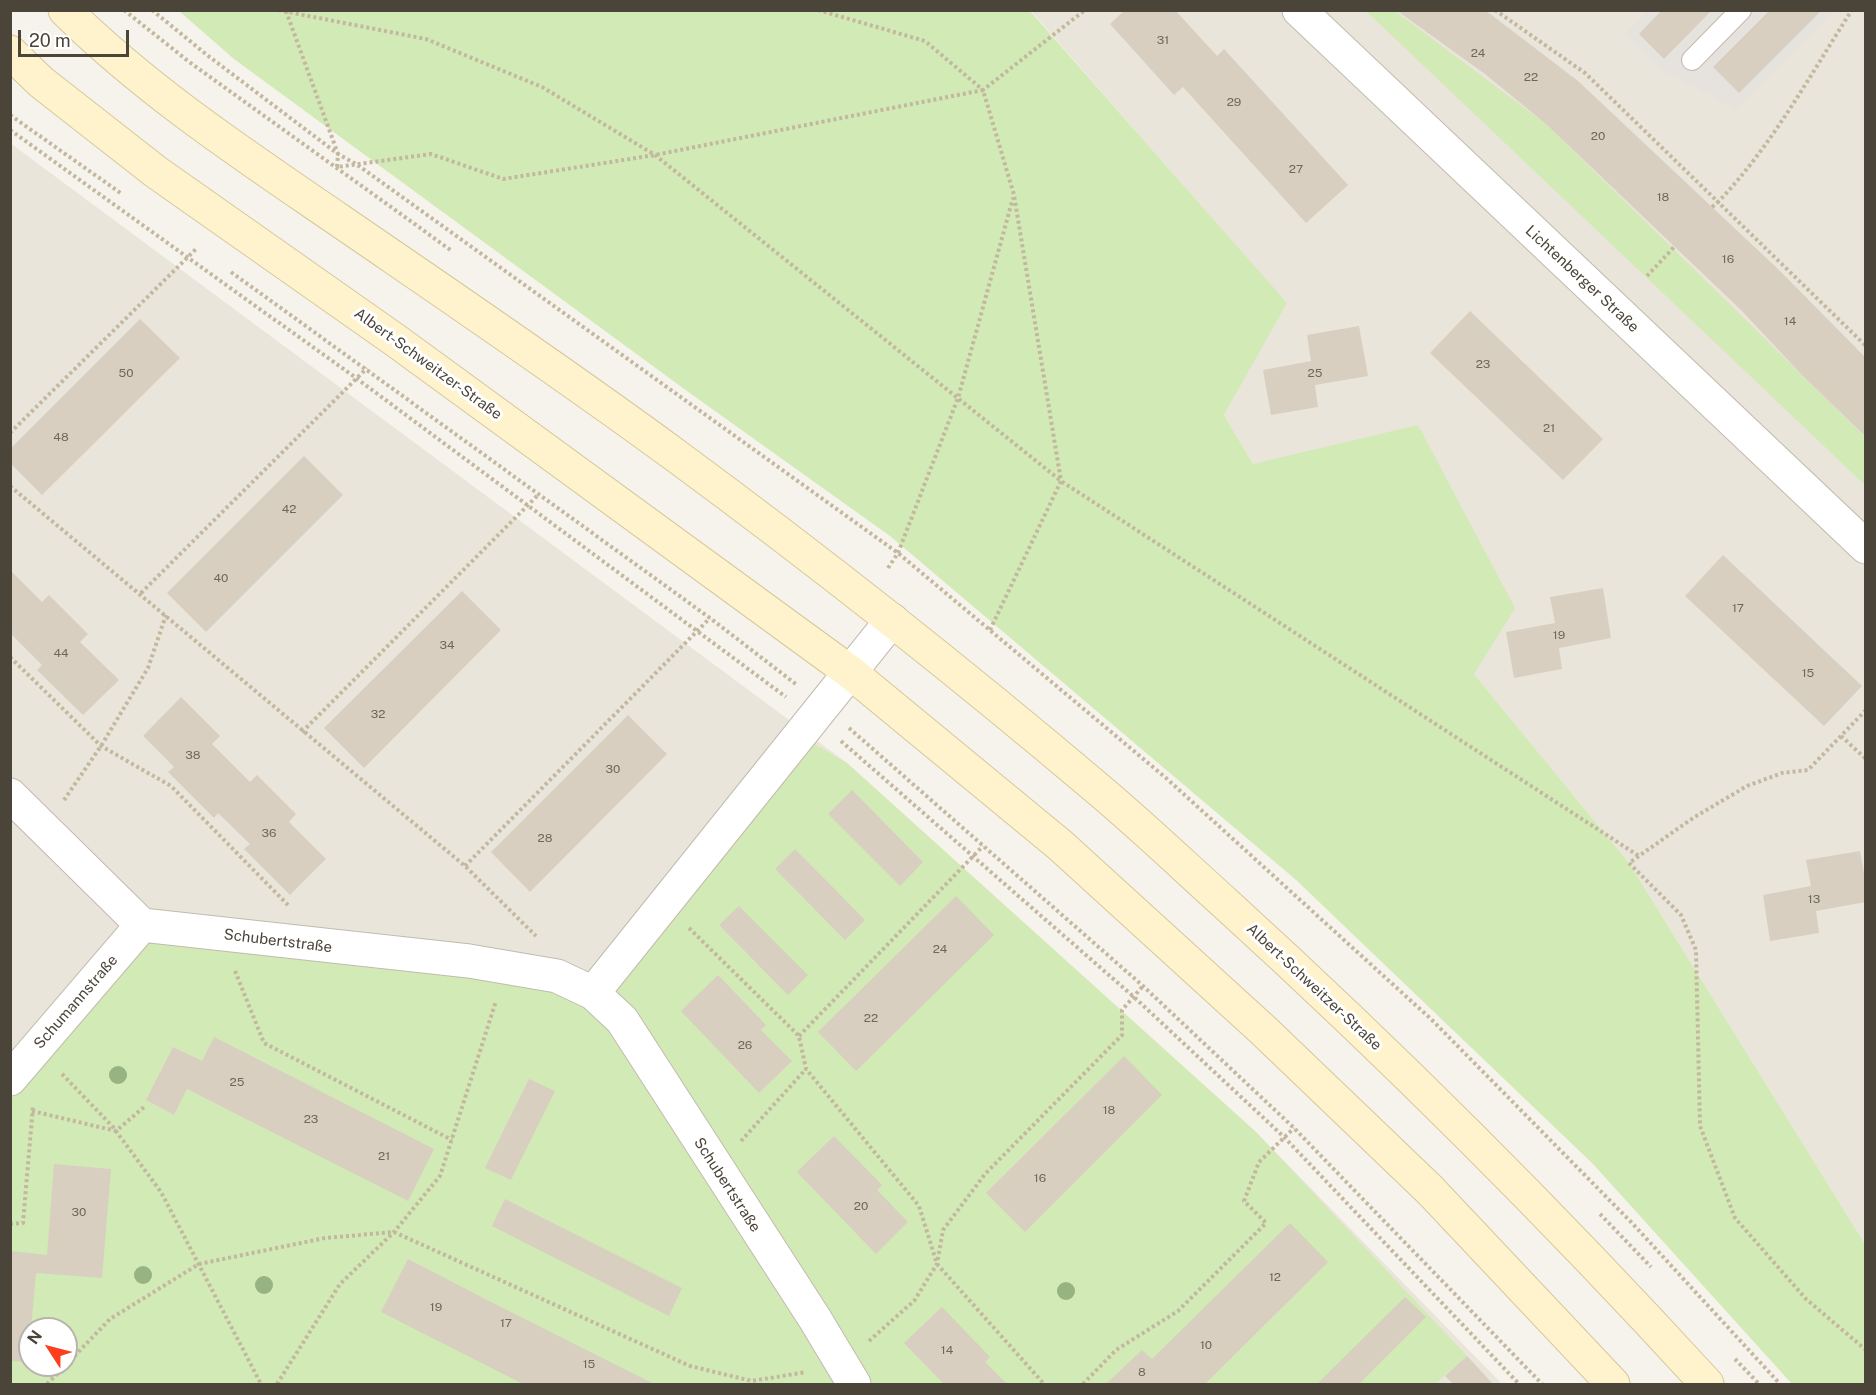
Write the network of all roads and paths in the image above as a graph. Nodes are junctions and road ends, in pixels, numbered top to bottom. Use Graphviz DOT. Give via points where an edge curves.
graph roads {
  1 [pos="65,10"];
  2 [pos="152,10"];
  3 [pos="278,10"];
  4 [pos="818,10"];
  5 [pos="1085,10"];
  6 [pos="1299,10"];
  7 [pos="1495,10"];
  8 [pos="1741,10"];
  9 [pos="1852,10"];
  10 [pos="286,11"];
  11 [pos="10,52"];
  12 [pos="1692,60"];
  13 [pos="983,90"];
  14 [pos="10,115"];
  15 [pos="10,130"];
  16 [pos="338,154"];
  17 [pos="655,155"];
  18 [pos="356,164"];
  19 [pos="122,194"];
  20 [pos="1014,195"];
  21 [pos="1719,202"];
  22 [pos="1712,207"];
  23 [pos="1675,246"];
  24 [pos="206,254"];
  25 [pos="188,256"];
  26 [pos="225,268"];
  27 [pos="1647,276"];
  28 [pos="1866,346"];
  29 [pos="367,368"];
  30 [pos="356,378"];
  31 [pos="958,398"];
  32 [pos="10,433"];
  33 [pos="1061,481"];
  34 [pos="10,486"];
  35 [pos="538,495"];
  36 [pos="527,505"];
  37 [pos="1866,547"];
  38 [pos="898,553"];
  39 [pos="888,568"];
  40 [pos="141,593"];
  41 [pos="166,615"];
  42 [pos="710,618"];
  43 [pos="892,620"];
  44 [pos="990,630"];
  45 [pos="695,632"];
  46 [pos="10,657"];
  47 [pos="849,672"];
  48 [pos="1866,710"];
  49 [pos="818,711"];
  50 [pos="302,732"];
  51 [pos="1841,736"];
  52 [pos="101,746"];
  53 [pos="1866,759"];
  54 [pos="10,795"];
  55 [pos="46,828"];
  56 [pos="983,846"];
  57 [pos="973,855"];
  58 [pos="1639,856"];
  59 [pos="465,866"];
  60 [pos="665,904"];
  61 [pos="142,926"];
  62 [pos="220,934"];
  63 [pos="542,942"];
  64 [pos="329,947"];
  65 [pos="507,967"];
  66 [pos="1143,986"];
  67 [pos="593,993"];
  68 [pos="1134,997"];
  69 [pos="799,1036"];
  70 [pos="38,1047"];
  71 [pos="806,1069"];
  72 [pos="22,1090"];
  73 [pos="144,1107"];
  74 [pos="32,1111"];
  75 [pos="1294,1128"];
  76 [pos="116,1131"];
  77 [pos="1284,1137"];
  78 [pos="452,1140"];
  79 [pos="716,1168"];
  80 [pos="10,1224"];
  81 [pos="394,1232"];
  82 [pos="937,1263"];
  83 [pos="199,1264"];
  84 [pos="1866,1350"];
  85 [pos="78,1352"];
  86 [pos="848,1375"];
  87 [pos="261,1384"];
  88 [pos="277,1384"];
  89 [pos="1044,1384"];
  90 [pos="1083,1384"];
  91 [pos="1519,1384"];
  92 [pos="1542,1384"];
  93 [pos="1613,1384"];
  94 [pos="1707,1384"];
  95 [pos="1780,1384"];
  1 -- 43 [label="main road, Albert-Schweitzer-Straße" via="202,126 664,447"];
  2 -- 16 [label="path"];
  3 -- 10 [label="path"];
  4 -- 13 [label="path" via="925,41"];
  5 -- 13 [label="path"];
  6 -- 37 [label="street, Lichtenberger Straße"];
  7 -- 21 [label="path" via="1586,73"];
  8 -- 12 [label="lane"];
  9 -- 21 [label="path" via="1740,180"];
  10 -- 16 [label="path"];
  10 -- 17 [label="path" via="426,39 542,87"];
  11 -- 47 [label="main road, Albert-Schweitzer-Straße" via="40,82 156,172 395,340"];
  13 -- 17 [label="path"];
  13 -- 20 [label="path"];
  14 -- 19 [label="path"];
  15 -- 25 [label="path"];
  16 -- 18 [label="path"];
  16 -- 18 [label="path" via="337,167"];
  17 -- 18 [label="path" via="503,179 432,154"];
  17 -- 31 [label="path"];
  18 -- 38 [label="path"];
  20 -- 31 [label="path"];
  20 -- 33 [label="path"];
  21 -- 22 [label="path"];
  21 -- 28 [label="path"];
  23 -- 27 [label="path"];
  24 -- 25 [label="path" via="197,248"];
  25 -- 30 [label="path"];
  25 -- 32 [label="path"];
  26 -- 29 [label="path"];
  29 -- 30 [label="path"];
  29 -- 35 [label="path"];
  30 -- 36 [label="path"];
  30 -- 40 [label="path"];
  31 -- 33 [label="path"];
  31 -- 38 [label="path"];
  33 -- 44 [label="path"];
  33 -- 58 [label="path"];
  34 -- 40 [label="path"];
  35 -- 36 [label="path"];
  35 -- 42 [label="path"];
  36 -- 45 [label="path"];
  36 -- 50 [label="path"];
  38 -- 39 [label="path"];
  38 -- 44 [label="path"];
  40 -- 41 [label="path"];
  41 -- 50 [label="path"];
  41 -- 52 [label="path" via="148,668"];
  42 -- 45 [label="path"];
  42 -- 49 [label="path"];
  43 -- 47 [label="street"];
  43 -- 94 [label="main road, Albert-Schweitzer-Straße" via="1102,792 1304,975 1472,1138"];
  44 -- 95 [label="path" via="1166,778 1432,1020 1632,1223"];
  45 -- 49 [label="path"];
  45 -- 59 [label="path"];
  46 -- 52 [label="path"];
  47 -- 49 [label="street"];
  47 -- 93 [label="main road, Albert-Schweitzer-Straße" via="1060,845 1263,1030 1430,1190"];
  48 -- 51 [label="path"];
  49 -- 56 [label="path"];
  49 -- 57 [label="path"];
  49 -- 60 [label="street"];
  50 -- 59 [label="path"];
  51 -- 53 [label="path"];
  51 -- 58 [label="path" via="1808,770 1782,773 1747,786"];
  52 -- 55 [label="path"];
  52 -- 64 [label="path" via="171,786"];
  54 -- 55 [label="street"];
  55 -- 61 [label="street"];
  56 -- 57 [label="path"];
  56 -- 66 [label="path"];
  57 -- 68 [label="path"];
  57 -- 69 [label="path"];
  58 -- 84 [label="path" via="1629,863 1681,915 1696,950 1700,1126 1735,1218 1806,1299"];
  59 -- 63 [label="path"];
  60 -- 67 [label="street"];
  60 -- 69 [label="path"];
  61 -- 62 [label="street, Schubertstraße"];
  61 -- 70 [label="street, Schumannstraße"];
  62 -- 64 [label="street, Schubertstraße"];
  62 -- 78 [label="path" via="264,1043"];
  64 -- 65 [label="street, Schubertstraße"];
  65 -- 67 [label="street, Schubertstraße" via="558,976"];
  65 -- 78 [label="path"];
  66 -- 68 [label="path"];
  66 -- 75 [label="path"];
  67 -- 79 [label="street, Schubertstraße" via="622,1020"];
  68 -- 77 [label="path"];
  68 -- 82 [label="path" via="1122,1010 1122,1035 971,1192 943,1230"];
  69 -- 71 [label="path"];
  70 -- 72 [label="street, Schumannstraße"];
  70 -- 76 [label="path"];
  71 -- 79 [label="path"];
  71 -- 82 [label="path" via="919,1206"];
  72 -- 74 [label="path"];
  73 -- 76 [label="path"];
  74 -- 76 [label="path"];
  74 -- 80 [label="path" via="23,1223"];
  75 -- 77 [label="path"];
  75 -- 92 [label="path"];
  76 -- 83 [label="path" via="161,1192"];
  77 -- 90 [label="path" via="1259,1162 1244,1201 1266,1223 1178,1311 1116,1350"];
  77 -- 91 [label="path"];
  78 -- 81 [label="path" via="440,1176"];
  79 -- 86 [label="street, Schubertstraße"];
  81 -- 83 [label="path" via="325,1238"];
  81 -- 86 [label="path" via="690,1366 752,1381"];
  81 -- 88 [label="path" via="340,1284"];
  82 -- 86 [label="path" via="914,1301"];
  82 -- 89 [label="path"];
  83 -- 85 [label="path" via="110,1319"];
  83 -- 87 [label="path"];
}
